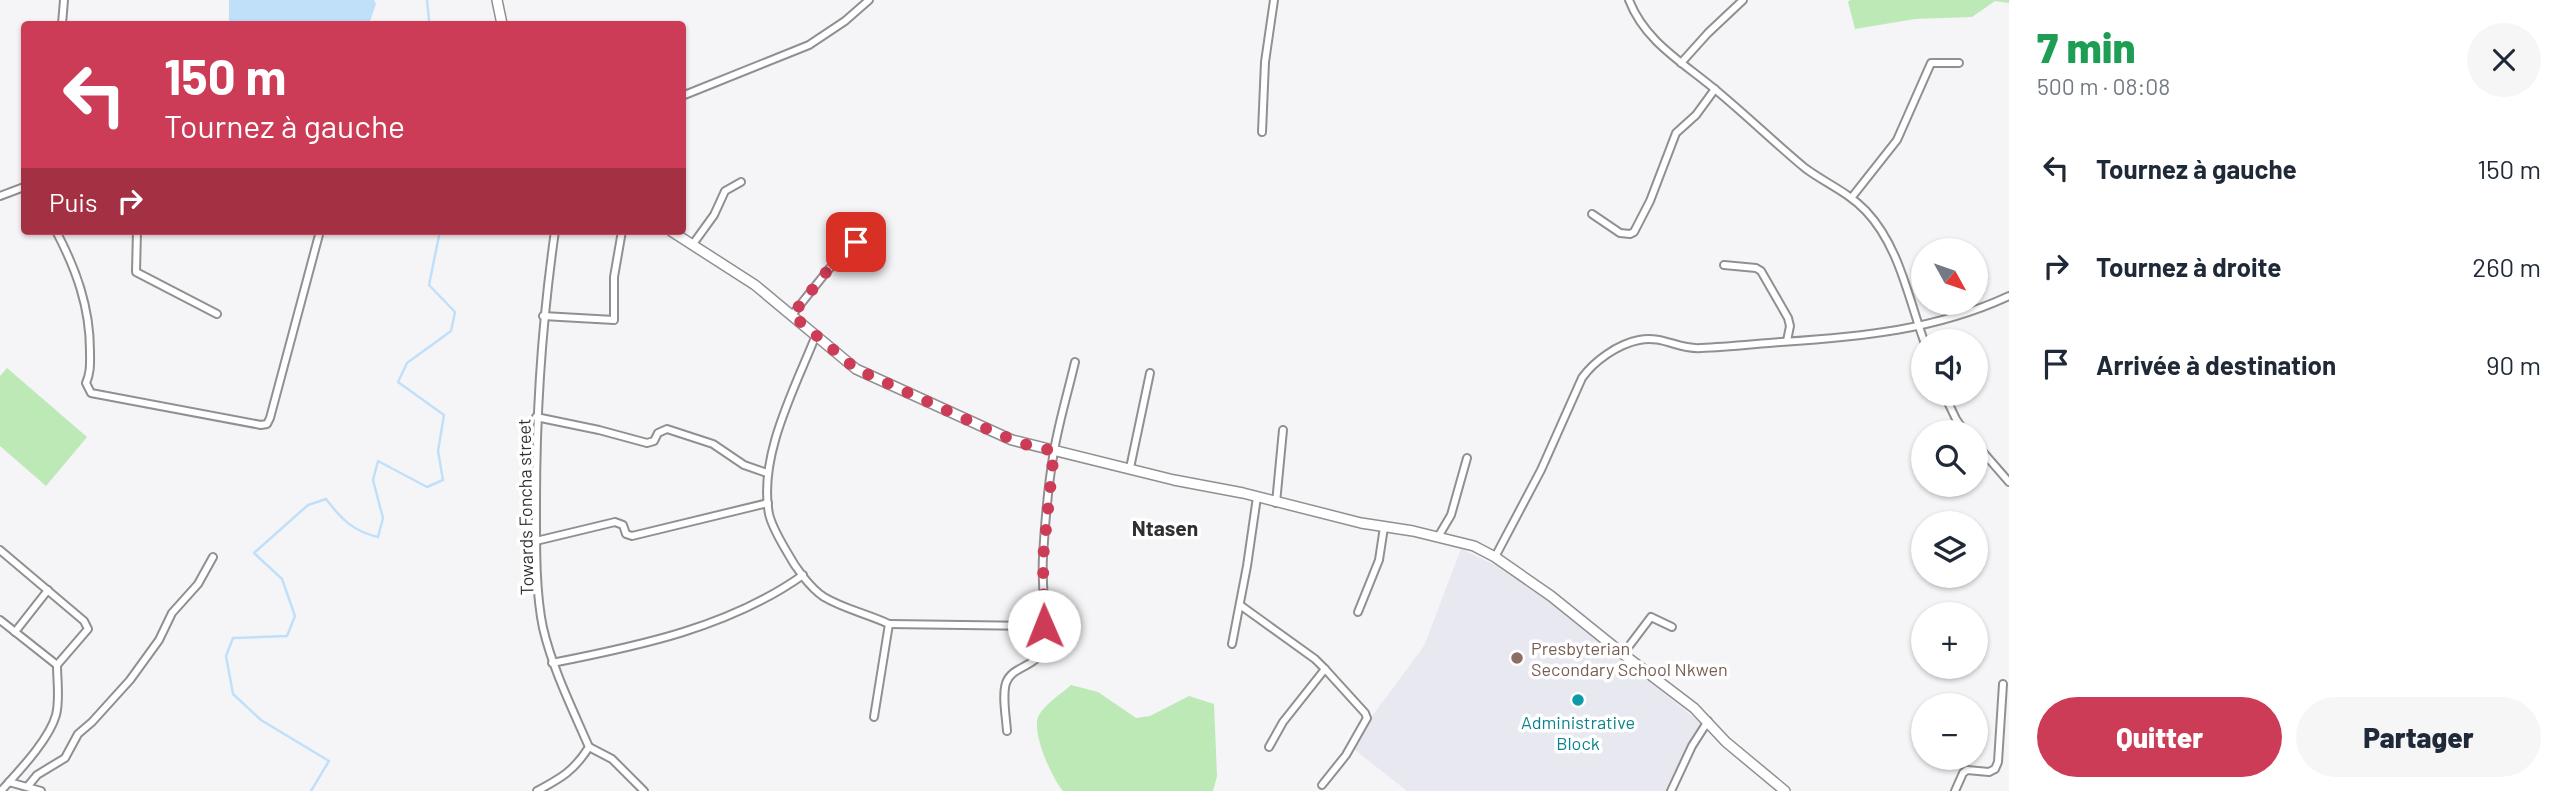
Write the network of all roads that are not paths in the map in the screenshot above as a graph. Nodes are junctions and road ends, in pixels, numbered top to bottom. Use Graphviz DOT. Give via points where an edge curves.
graph roads {
  1 [pos="64,0"];
  2 [pos="497,0"];
  3 [pos="869,0"];
  4 [pos="1274,0"];
  5 [pos="1629,0"];
  6 [pos="1743,0"];
  7 [pos="62,21"];
  8 [pos="501,21"];
  9 [pos="1681,63"];
  10 [pos="1959,63"];
  11 [pos="1715,89"];
  12 [pos="686,94"];
  13 [pos="1262,132"];
  14 [pos="741,181"];
  15 [pos="21,188"];
  16 [pos="0,196"];
  17 [pos="1852,197"];
  18 [pos="1592,214"];
  19 [pos="874,223"];
  20 [pos="58,235"];
  21 [pos="137,235"];
  22 [pos="319,235"];
  23 [pos="554,235"];
  24 [pos="621,235"];
  25 [pos="678,235"];
  26 [pos="693,244"];
  27 [pos="1724,265"];
  28 [pos="2009,296"];
  29 [pos="217,314"];
  30 [pos="792,315"];
  31 [pos="543,316"];
  32 [pos="1919,326"];
  33 [pos="1920,329"];
  34 [pos="816,335"];
  35 [pos="1787,341"];
  36 [pos="1074,362"];
  37 [pos="1150,373"];
  38 [pos="536,417"];
  39 [pos="1283,430"];
  40 [pos="1054,451"];
  41 [pos="1467,458"];
  42 [pos="1988,458"];
  43 [pos="1130,468"];
  44 [pos="767,473"];
  45 [pos="2009,482"];
  46 [pos="1257,497"];
  47 [pos="768,503"];
  48 [pos="1276,503"];
  49 [pos="1384,527"];
  50 [pos="1438,537"];
  51 [pos="536,541"];
  52 [pos="0,550"];
  53 [pos="213,557"];
  54 [pos="1495,557"];
  55 [pos="803,575"];
  56 [pos="48,590"];
  57 [pos="1240,605"];
  58 [pos="1358,612"];
  59 [pos="0,620"];
  60 [pos="889,624"];
  61 [pos="1044,626"];
  62 [pos="1672,627"];
  63 [pos="15,632"];
  64 [pos="1232,644"];
  65 [pos="1623,654"];
  66 [pos="552,663"];
  67 [pos="57,665"];
  68 [pos="1325,669"];
  69 [pos="2003,684"];
  70 [pos="874,717"];
  71 [pos="1708,721"];
  72 [pos="1007,731"];
  73 [pos="589,747"];
  74 [pos="1269,747"];
  75 [pos="9,782"];
  76 [pos="1322,785"];
  77 [pos="29,786"];
  78 [pos="1,791"];
  79 [pos="41,791"];
  80 [pos="537,791"];
  81 [pos="644,791"];
  82 [pos="1671,791"];
  83 [pos="1785,791"];
  84 [pos="1955,791"];
  1 -- 7 [label="street"];
  2 -- 8 [label="street"];
  3 -- 12 [label="street" via="809,45"];
  4 -- 13 [label="street"];
  5 -- 9 [label="street" via="1647,31"];
  6 -- 9 [label="street"];
  9 -- 11 [label="street"];
  10 -- 17 [label="street" via="1931,63 1897,140"];
  11 -- 17 [label="street" via="1805,167"];
  11 -- 18 [label="street" via="1676,133 1634,232 1620,233"];
  14 -- 26 [label="street" via="725,191"];
  15 -- 16 [label="street"];
  17 -- 32 [label="street" via="1891,248"];
  19 -- 30 [label="street"];
  20 -- 22 [label="street" via="79,279 86,308 90,338 86,383 91,393 261,425 270,418"];
  21 -- 29 [label="street" via="136,272"];
  23 -- 31 [label="street, Towards Foncha street"];
  24 -- 31 [label="street" via="614,277 614,320"];
  25 -- 26 [label="street"];
  26 -- 30 [label="street"];
  27 -- 35 [label="street" via="1761,271 1788,318"];
  28 -- 32 [label="street" via="1979,310"];
  30 -- 34 [label="street"];
  31 -- 38 [label="street, Towards Foncha street"];
  32 -- 33 [label="street"];
  32 -- 35 [label="street" via="1867,336"];
  34 -- 40 [label="street" via="866,374 1005,437"];
  34 -- 44 [label="street"];
  35 -- 54 [label="street" via="1693,348 1646,339 1608,354 1582,378"];
  36 -- 40 [label="street"];
  37 -- 43 [label="street"];
  38 -- 44 [label="street" via="647,443 667,429 713,444 744,465"];
  38 -- 51 [label="street, Towards Foncha street"];
  39 -- 48 [label="street"];
  40 -- 43 [label="street"];
  40 -- 61 [label="street" via="1043,558"];
  41 -- 50 [label="street" via="1451,515"];
  42 -- 45 [label="street"];
  43 -- 46 [label="street"];
  44 -- 47 [label="street"];
  46 -- 48 [label="street"];
  46 -- 57 [label="street"];
  47 -- 51 [label="street" via="632,536 615,522"];
  47 -- 55 [label="street" via="774,529"];
  48 -- 49 [label="street"];
  49 -- 50 [label="street"];
  49 -- 58 [label="street" via="1379,560"];
  50 -- 54 [label="street"];
  51 -- 66 [label="street, Towards Foncha street" via="542,624"];
  52 -- 56 [label="street"];
  53 -- 77 [label="street" via="130,680 78,734 65,758 37,775"];
  54 -- 65 [label="street"];
  55 -- 60 [label="street" via="823,596"];
  55 -- 66 [label="street" via="779,592 687,632"];
  56 -- 63 [label="street"];
  56 -- 67 [label="street" via="89,629"];
  57 -- 64 [label="street"];
  57 -- 68 [label="street"];
  59 -- 63 [label="street"];
  60 -- 61 [label="street"];
  60 -- 70 [label="street"];
  61 -- 72 [label="street" via="1040,656 1007,680"];
  62 -- 65 [label="street" via="1651,617"];
  63 -- 67 [label="street"];
  65 -- 71 [label="street"];
  66 -- 73 [label="street, Towards Foncha street"];
  67 -- 75 [label="street" via="56,716 30,759"];
  68 -- 74 [label="street"];
  68 -- 76 [label="street" via="1367,718"];
  69 -- 84 [label="street" via="1995,769 1967,770"];
  71 -- 82 [label="street"];
  71 -- 83 [label="street"];
  73 -- 80 [label="street" via="577,766"];
  73 -- 81 [label="street" via="612,759"];
  75 -- 77 [label="street"];
  75 -- 78 [label="street"];
  77 -- 79 [label="street"];
}
